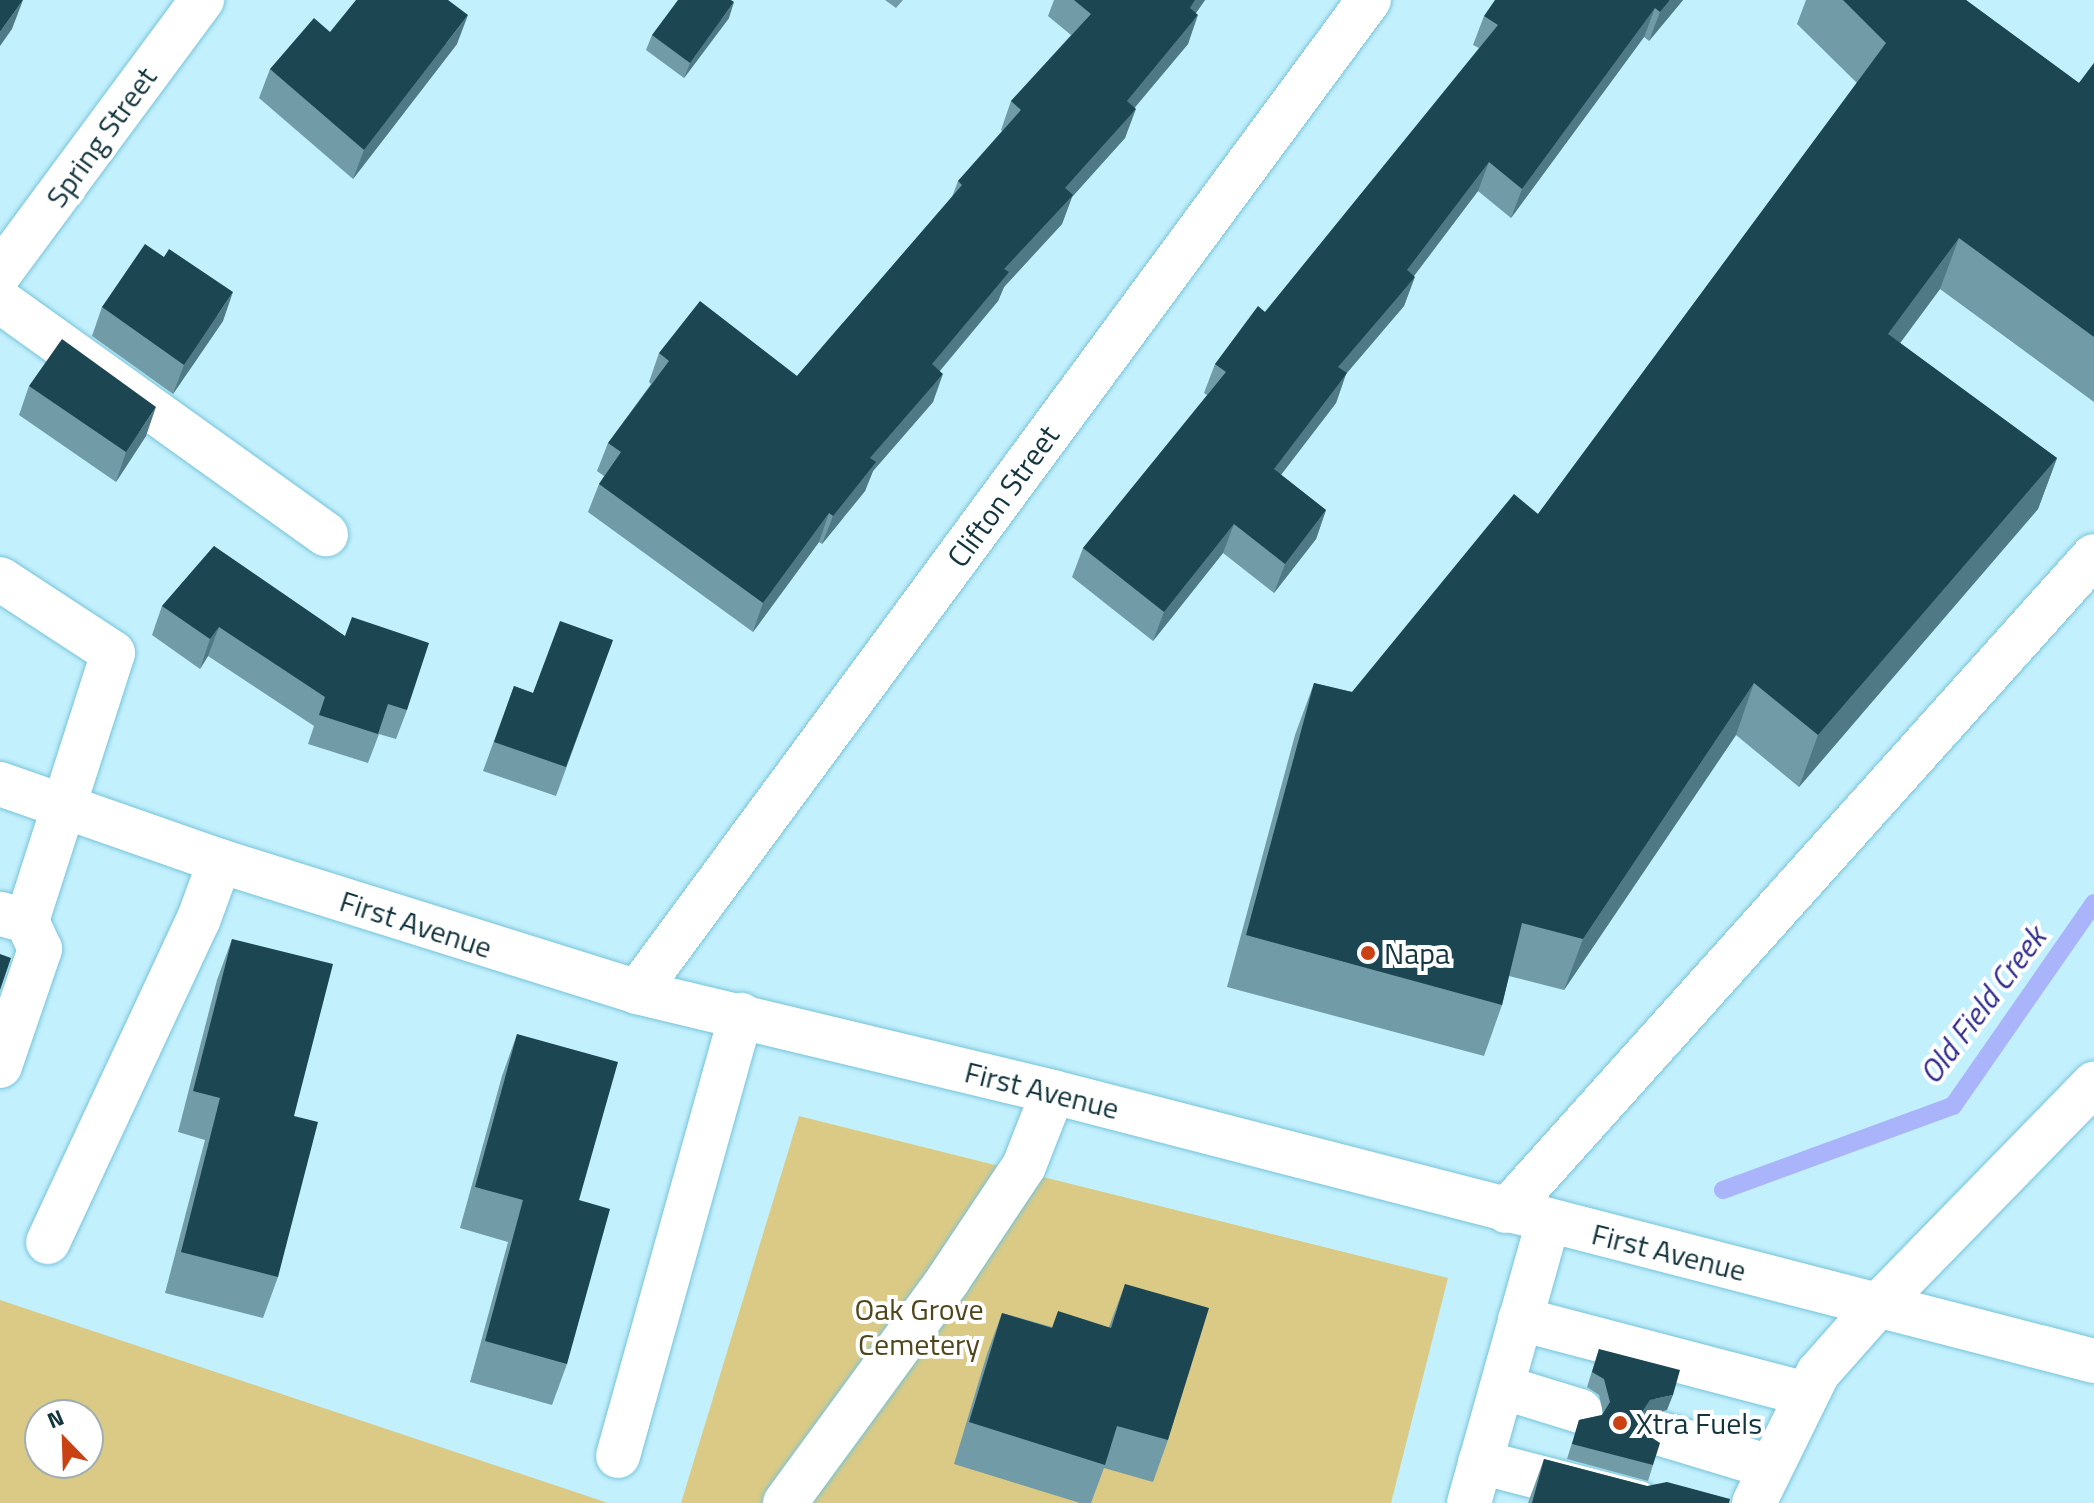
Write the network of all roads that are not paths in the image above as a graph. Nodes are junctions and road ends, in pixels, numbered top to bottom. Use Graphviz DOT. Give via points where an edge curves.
graph roads {
  1 [pos="202,0"];
  2 [pos="1369,0"];
  3 [pos="0,273"];
  4 [pos="0,301"];
  5 [pos="326,534"];
  6 [pos="2094,556"];
  7 [pos="0,579"];
  8 [pos="0,784"];
  9 [pos="66,809"];
  10 [pos="220,861"];
  11 [pos="13,917"];
  12 [pos="637,992"];
  13 [pos="741,1015"];
  14 [pos="0,1066"];
  15 [pos="2094,1084"];
  16 [pos="1053,1092"];
  17 [pos="1506,1211"];
  18 [pos="1548,1222"];
  19 [pos="48,1242"];
  20 [pos="1879,1304"];
  21 [pos="1520,1319"];
  22 [pos="2094,1361"];
  23 [pos="1502,1387"];
  24 [pos="1806,1394"];
  25 [pos="1580,1411"];
  26 [pos="1661,1434"];
  27 [pos="618,1456"];
  28 [pos="1480,1462"];
  29 [pos="1762,1485"];
  30 [pos="785,1503"];
  31 [pos="1469,1503"];
  32 [pos="1638,1503"];
  1 -- 3 [label="main road, Spring Street"];
  2 -- 12 [label="main road, Clifton Street"];
  4 -- 5 [label="main road"];
  6 -- 17 [label="main road"];
  7 -- 9 [label="main road" via="113,653"];
  8 -- 9 [label="main road, First Avenue"];
  9 -- 10 [label="main road, First Avenue"];
  9 -- 11 [label="main road"];
  10 -- 12 [label="main road, First Avenue"];
  10 -- 19 [label="main road" via="198,921"];
  11 -- 14 [label="main road" via="40,949"];
  12 -- 13 [label="main road, First Avenue"];
  13 -- 16 [label="main road, First Avenue"];
  13 -- 27 [label="main road"];
  15 -- 20 [label="main road"];
  16 -- 17 [label="main road, First Avenue"];
  16 -- 30 [label="main road" via="1024,1166"];
  17 -- 18 [label="main road, First Avenue"];
  18 -- 20 [label="main road, First Avenue"];
  18 -- 21 [label="main road"];
  20 -- 22 [label="main road, First Avenue"];
  20 -- 24 [label="main road"];
  21 -- 23 [label="main road"];
  21 -- 24 [label="main road"];
  23 -- 25 [label="main road"];
  23 -- 28 [label="main road"];
  24 -- 29 [label="main road"];
  26 -- 29 [label="main road"];
  28 -- 31 [label="main road"];
  28 -- 32 [label="main road"];
}
